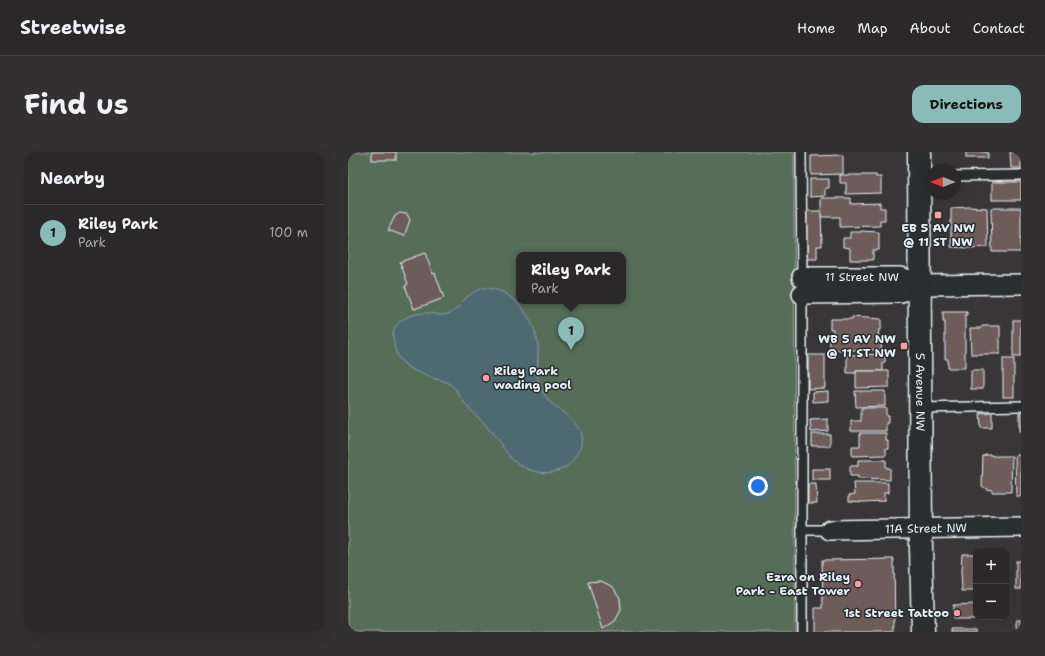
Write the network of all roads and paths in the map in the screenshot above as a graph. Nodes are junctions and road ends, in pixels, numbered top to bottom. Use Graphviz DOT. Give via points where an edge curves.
graph roads {
  1 [pos="801,152"];
  2 [pos="919,152"];
  3 [pos="1021,175"];
  4 [pos="961,176"];
  5 [pos="925,177"];
  6 [pos="1021,284"];
  7 [pos="920,285"];
  8 [pos="802,286"];
  9 [pos="1021,406"];
  10 [pos="920,408"];
  11 [pos="1021,527"];
  12 [pos="921,528"];
  13 [pos="802,530"];
  14 [pos="830,530"];
  15 [pos="802,632"];
  16 [pos="923,632"];
  1 -- 8 [label="lane"];
  2 -- 5 [label="street, 5 Avenue NW"];
  3 -- 4 [label="lane"];
  5 -- 7 [label="street, 5 Avenue NW"];
  6 -- 7 [label="street, 11 Street NW"];
  7 -- 8 [label="street, 11 Street NW" via="901,293"];
  7 -- 10 [label="street, 5 Avenue NW"];
  8 -- 13 [label="lane"];
  9 -- 10 [label="lane"];
  10 -- 12 [label="street, 5 Avenue NW"];
  11 -- 12 [label="street, 11A Street NW"];
  12 -- 14 [label="street, 11A Street NW"];
  12 -- 16 [label="street, 5 Avenue NW"];
  13 -- 14 [label="lane"];
  13 -- 15 [label="lane"];
}
